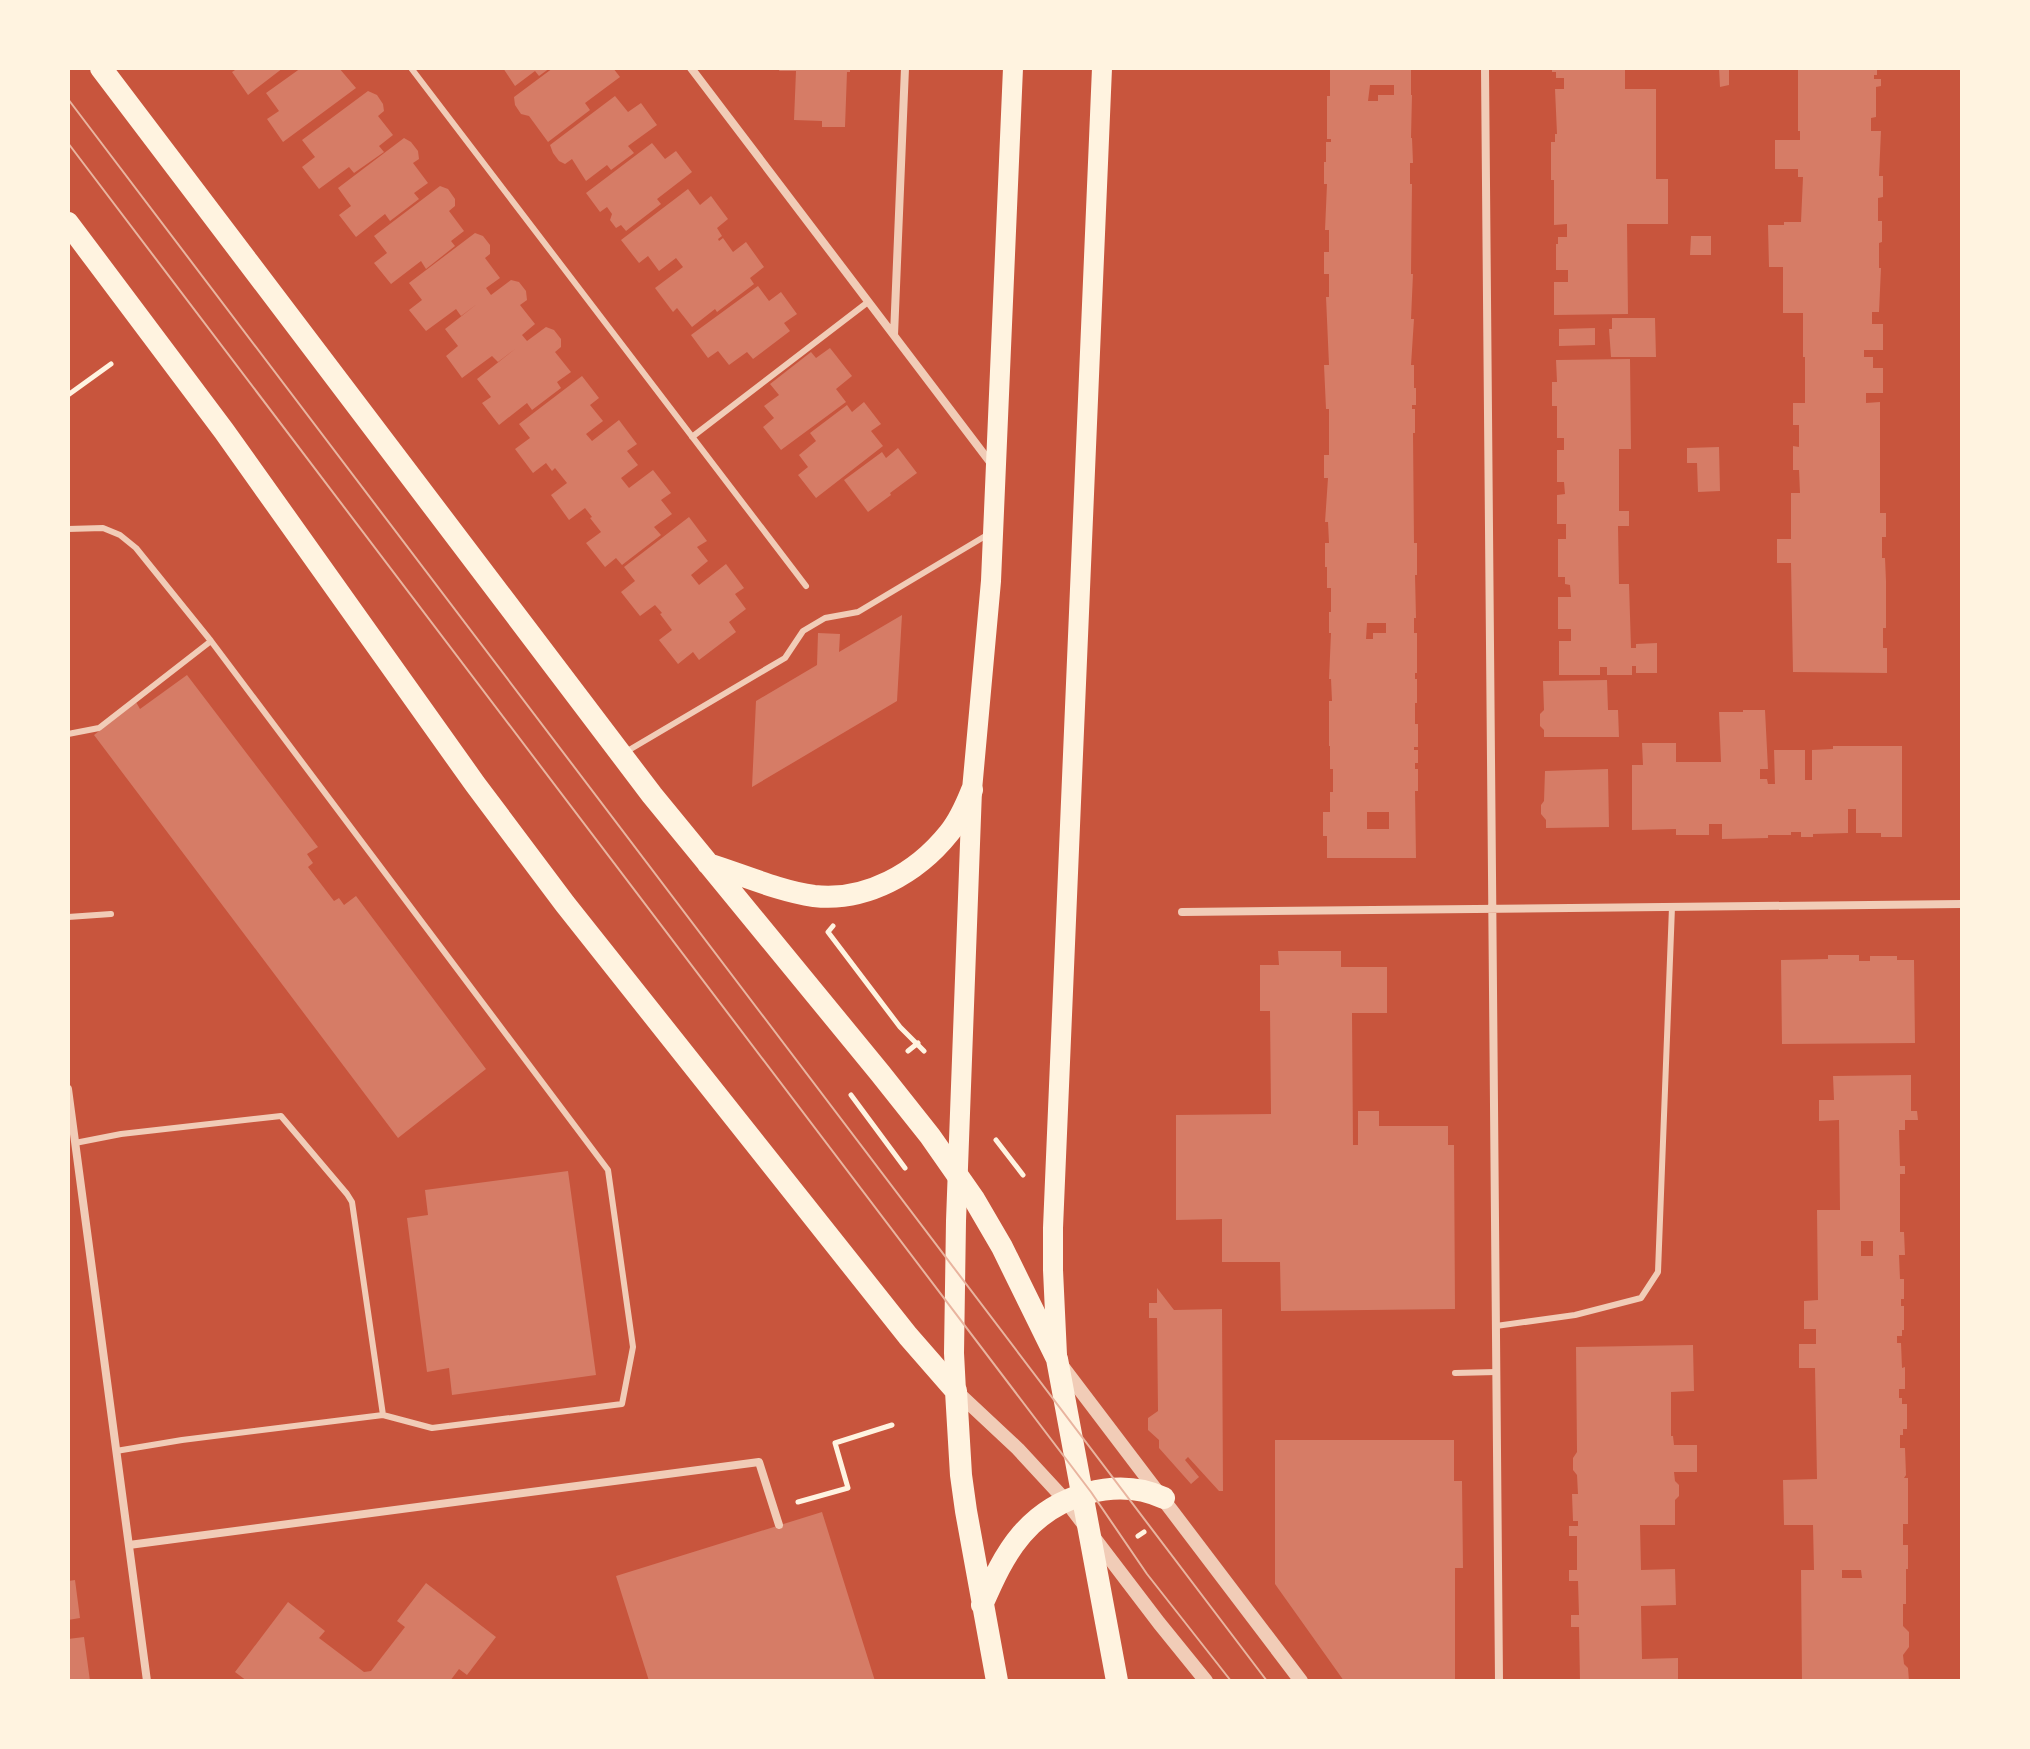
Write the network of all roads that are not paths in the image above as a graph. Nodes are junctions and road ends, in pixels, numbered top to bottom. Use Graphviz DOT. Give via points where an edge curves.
graph roads {
  1 [pos="101,68"];
  2 [pos="411,68"];
  3 [pos="691,68"];
  4 [pos="905,68"];
  5 [pos="1013,68"];
  6 [pos="1102,68"];
  7 [pos="1485,68"];
  8 [pos="68,223"];
  9 [pos="868,302"];
  10 [pos="894,335"];
  11 [pos="692,437"];
  12 [pos="996,470"];
  13 [pos="68,529"];
  14 [pos="994,531"];
  15 [pos="806,586"];
  16 [pos="211,641"];
  17 [pos="68,734"];
  18 [pos="621,754"];
  19 [pos="972,790"];
  20 [pos="706,863"];
  21 [pos="1962,904"];
  22 [pos="1672,907"];
  23 [pos="1492,909"];
  24 [pos="1182,912"];
  25 [pos="111,914"];
  26 [pos="68,917"];
  27 [pos="68,1089"];
  28 [pos="71,1144"];
  29 [pos="958,1174"];
  30 [pos="1496,1326"];
  31 [pos="1057,1359"];
  32 [pos="1496,1372"];
  33 [pos="1455,1373"];
  34 [pos="956,1391"];
  35 [pos="383,1415"];
  36 [pos="116,1451"];
  37 [pos="1075,1498"];
  38 [pos="1164,1498"];
  39 [pos="779,1525"];
  40 [pos="1090,1531"];
  41 [pos="129,1545"];
  42 [pos="982,1605"];
  43 [pos="147,1681"];
  44 [pos="997,1681"];
  45 [pos="1117,1681"];
  46 [pos="1206,1681"];
  47 [pos="1301,1681"];
  48 [pos="1499,1681"];
  1 -- 18 [label="highway"];
  2 -- 11 [label="lane"];
  3 -- 9 [label="street"];
  4 -- 10 [label="street"];
  5 -- 12 [label="main road"];
  6 -- 31 [label="main road" via="1053,1228"];
  7 -- 23 [label="street"];
  8 -- 34 [label="highway" via="565,904"];
  9 -- 10 [label="street"];
  9 -- 11 [label="lane"];
  10 -- 12 [label="street"];
  11 -- 15 [label="lane"];
  12 -- 14 [label="main road"];
  13 -- 16 [label="lane" via="103,528 120,535"];
  14 -- 18 [label="lane" via="858,612 825,618 803,631 785,658"];
  14 -- 19 [label="main road"];
  16 -- 17 [label="lane" via="99,728"];
  16 -- 35 [label="lane" via="608,1170 633,1347 622,1404 432,1428"];
  18 -- 20 [label="highway"];
  19 -- 20 [label="highway" via="934,850 898,877 866,891 834,897 801,894"];
  19 -- 29 [label="main road"];
  20 -- 29 [label="highway" via="816,992"];
  21 -- 22 [label="street"];
  22 -- 23 [label="street"];
  22 -- 30 [label="lane" via="1658,1272 1641,1298 1575,1315"];
  23 -- 24 [label="street"];
  23 -- 30 [label="street"];
  25 -- 26 [label="lane"];
  27 -- 28 [label="street"];
  28 -- 35 [label="lane" via="281,1116 352,1202"];
  28 -- 36 [label="street"];
  29 -- 31 [label="highway" via="1002,1247"];
  29 -- 34 [label="main road"];
  30 -- 32 [label="street"];
  31 -- 37 [label="highway"];
  31 -- 38 [label="street"];
  32 -- 33 [label="lane"];
  32 -- 48 [label="street"];
  34 -- 37 [label="street"];
  34 -- 42 [label="highway" via="963,1487"];
  35 -- 36 [label="lane"];
  36 -- 41 [label="street"];
  37 -- 38 [label="highway" via="1105,1489 1136,1489"];
  37 -- 40 [label="highway"];
  37 -- 42 [label="highway" via="1021,1535"];
  38 -- 47 [label="street"];
  39 -- 41 [label="street" via="759,1462"];
  40 -- 45 [label="highway"];
  40 -- 46 [label="street"];
  41 -- 43 [label="street"];
  42 -- 44 [label="highway"];
}
